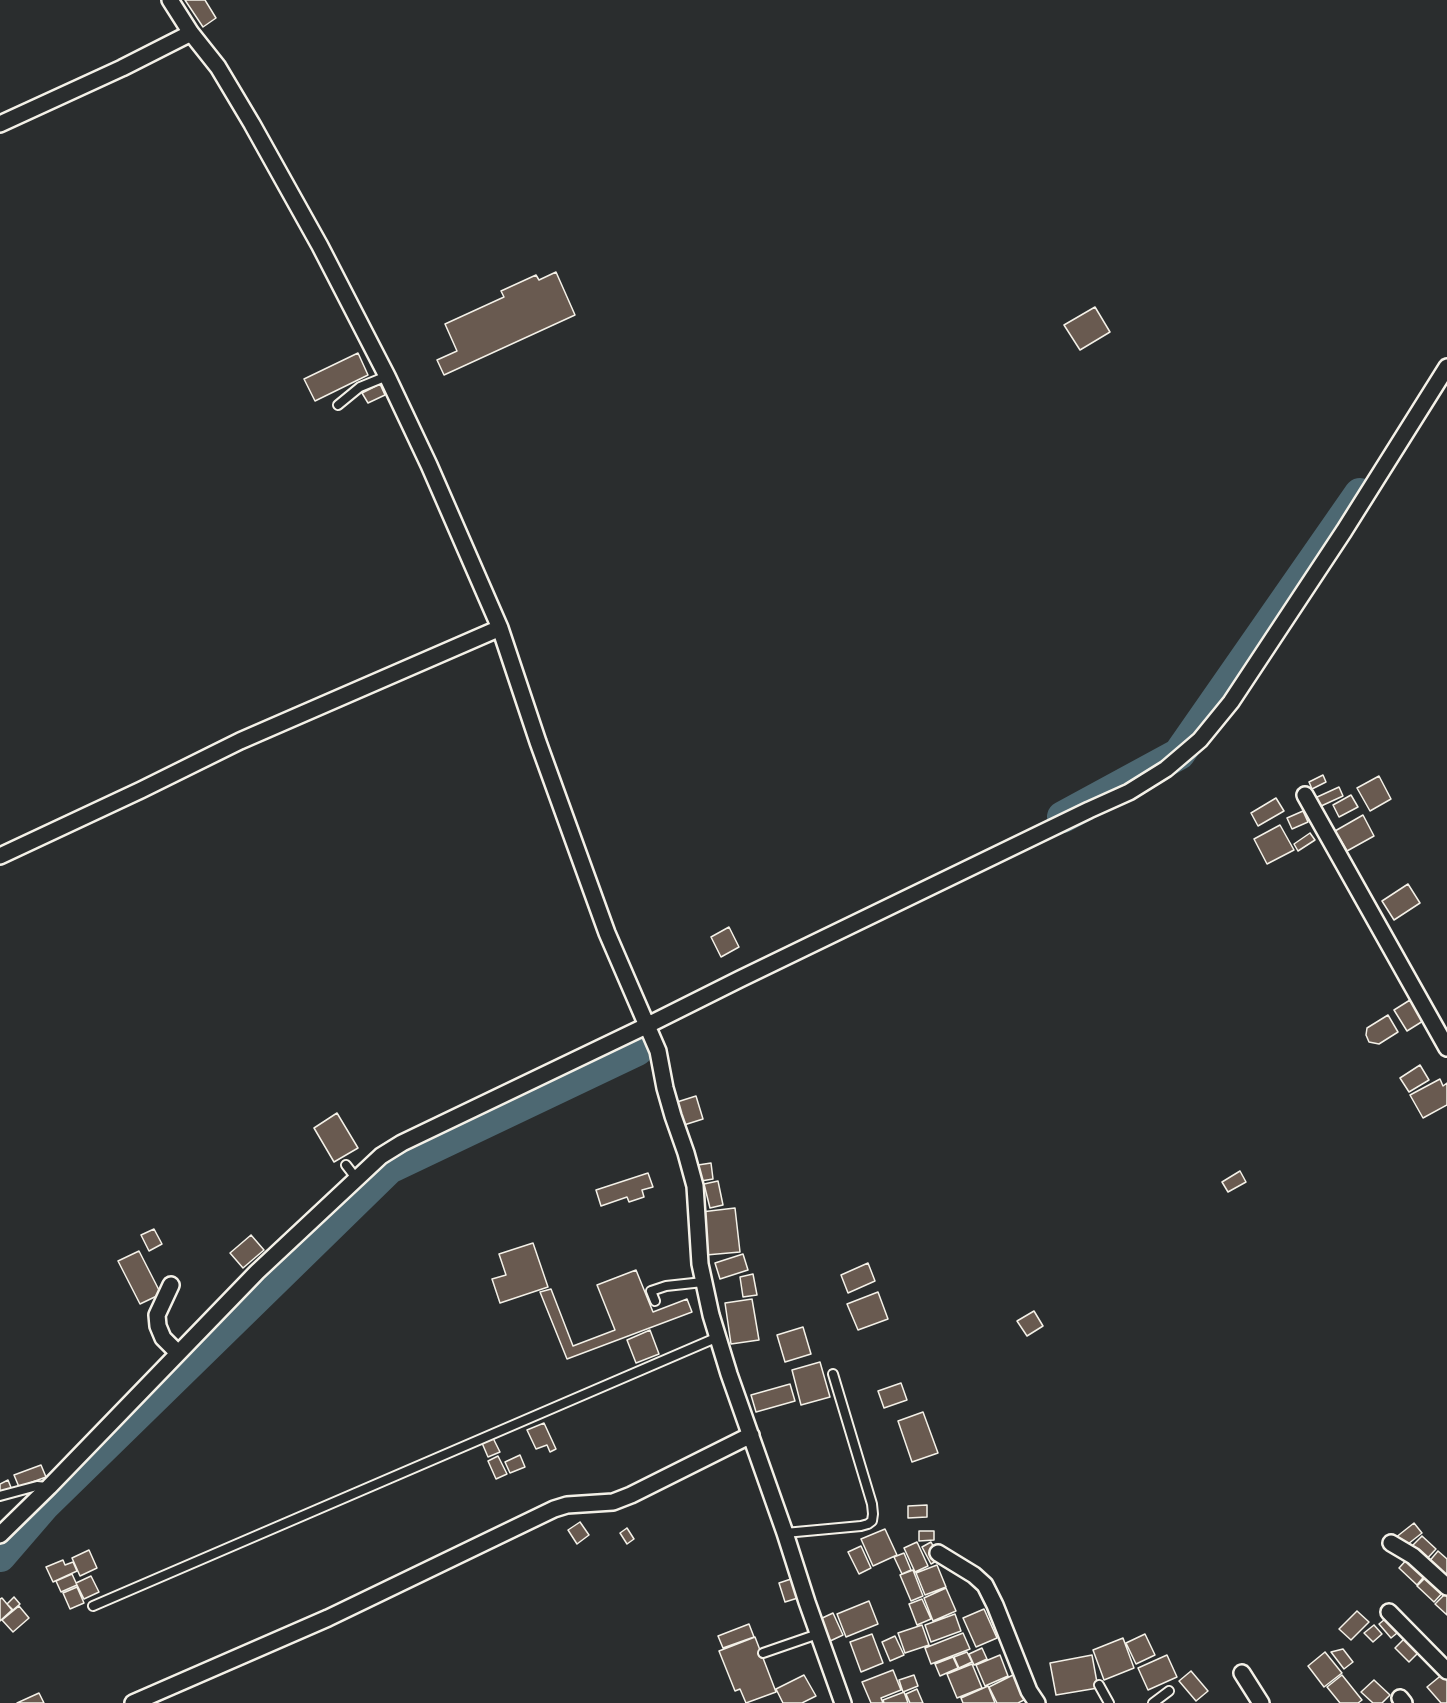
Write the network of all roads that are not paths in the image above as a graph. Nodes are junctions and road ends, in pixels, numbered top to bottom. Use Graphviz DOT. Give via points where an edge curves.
graph roads {
  1 [pos="170,0"];
  2 [pos="190,33"];
  3 [pos="0,124"];
  4 [pos="1447,367"];
  5 [pos="387,376"];
  6 [pos="338,405"];
  7 [pos="500,628"];
  8 [pos="1305,795"];
  9 [pos="0,856"];
  10 [pos="646,1026"];
  11 [pos="1447,1048"];
  12 [pos="346,1165"];
  13 [pos="356,1178"];
  14 [pos="703,1282"];
  15 [pos="171,1285"];
  16 [pos="655,1300"];
  17 [pos="718,1337"];
  18 [pos="178,1353"];
  19 [pos="833,1374"];
  20 [pos="751,1435"];
  21 [pos="49,1487"];
  22 [pos="0,1496"];
  23 [pos="785,1533"];
  24 [pos="0,1535"];
  25 [pos="1391,1543"];
  26 [pos="938,1553"];
  27 [pos="1447,1587"];
  28 [pos="93,1606"];
  29 [pos="1389,1612"];
  30 [pos="818,1634"];
  31 [pos="763,1653"];
  32 [pos="1447,1671"];
  33 [pos="1242,1673"];
  34 [pos="1099,1685"];
  35 [pos="1170,1691"];
  36 [pos="133,1703"];
  37 [pos="843,1703"];
  38 [pos="1037,1703"];
  39 [pos="1108,1703"];
  40 [pos="1153,1703"];
  41 [pos="1261,1703"];
  1 -- 2 [label="street"];
  2 -- 3 [label="street"];
  2 -- 5 [label="street" via="218,67 252,124"];
  4 -- 10 [label="street" via="1231,702 1200,740 1166,769 1129,792"];
  5 -- 6 [label="lane" via="360,387"];
  5 -- 7 [label="street"];
  7 -- 9 [label="street" via="240,741"];
  7 -- 10 [label="street" via="607,933"];
  8 -- 11 [label="street"];
  10 -- 13 [label="street" via="402,1143"];
  10 -- 14 [label="street" via="658,1052 672,1116 692,1171"];
  12 -- 13 [label="lane"];
  13 -- 18 [label="street"];
  14 -- 16 [label="lane" via="651,1291"];
  14 -- 17 [label="street"];
  15 -- 18 [label="street" via="157,1315 158,1326 163,1338"];
  17 -- 20 [label="street"];
  17 -- 28 [label="lane"];
  18 -- 21 [label="street"];
  19 -- 23 [label="lane" via="872,1504 872,1521 861,1526"];
  20 -- 23 [label="street"];
  20 -- 36 [label="street" via="613,1502 567,1505 548,1512 328,1618"];
  21 -- 22 [label="lane"];
  21 -- 24 [label="street"];
  23 -- 30 [label="street"];
  25 -- 27 [label="street" via="1413,1556"];
  26 -- 38 [label="street" via="985,1585"];
  29 -- 32 [label="street"];
  30 -- 31 [label="lane"];
  30 -- 37 [label="street"];
  33 -- 41 [label="street"];
  34 -- 39 [label="lane"];
  35 -- 40 [label="lane"];
}
